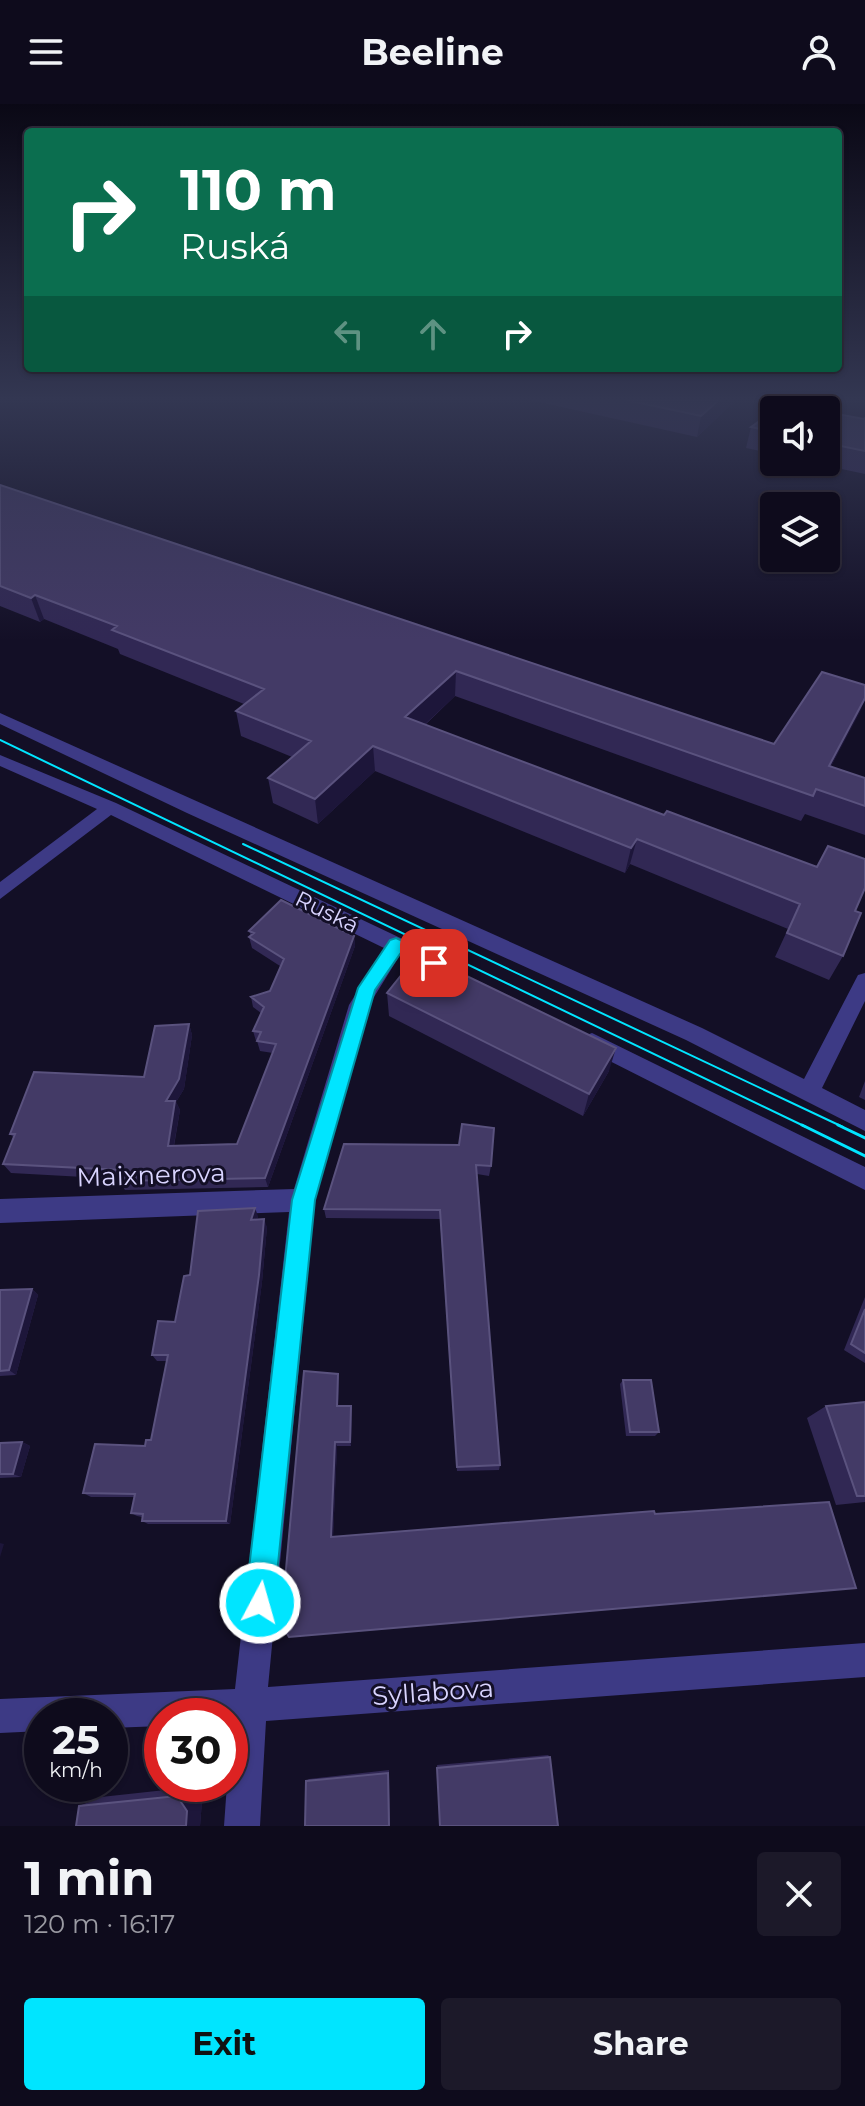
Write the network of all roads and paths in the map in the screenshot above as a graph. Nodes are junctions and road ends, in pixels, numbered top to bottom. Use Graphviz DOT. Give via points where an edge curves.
graph roads {
  1 [pos="0,718"];
  2 [pos="0,760"];
  3 [pos="110,807"];
  4 [pos="0,892"];
  5 [pos="396,945"];
  6 [pos="461,977"];
  7 [pos="865,981"];
  8 [pos="571,1032"];
  9 [pos="808,1093"];
  10 [pos="865,1121"];
  11 [pos="865,1179"];
  12 [pos="303,1200"];
  13 [pos="0,1211"];
  14 [pos="865,1660"];
  15 [pos="250,1705"];
  16 [pos="0,1716"];
  17 [pos="242,1826"];
  1 -- 9 [label="street, Ruská" via="694,1034"];
  2 -- 3 [label="street, Ruská"];
  3 -- 4 [label="street"];
  3 -- 5 [label="street, Ruská"];
  5 -- 6 [label="street, Ruská"];
  5 -- 12 [label="street" via="359,1005"];
  7 -- 9 [label="street"];
  8 -- 11 [label="street"];
  9 -- 10 [label="street, Ruská"];
  12 -- 13 [label="street, Maixnerova"];
  12 -- 15 [label="street"];
  14 -- 15 [label="street, Syllabova"];
  15 -- 16 [label="street, Syllabova"];
  15 -- 17 [label="street"];
}
